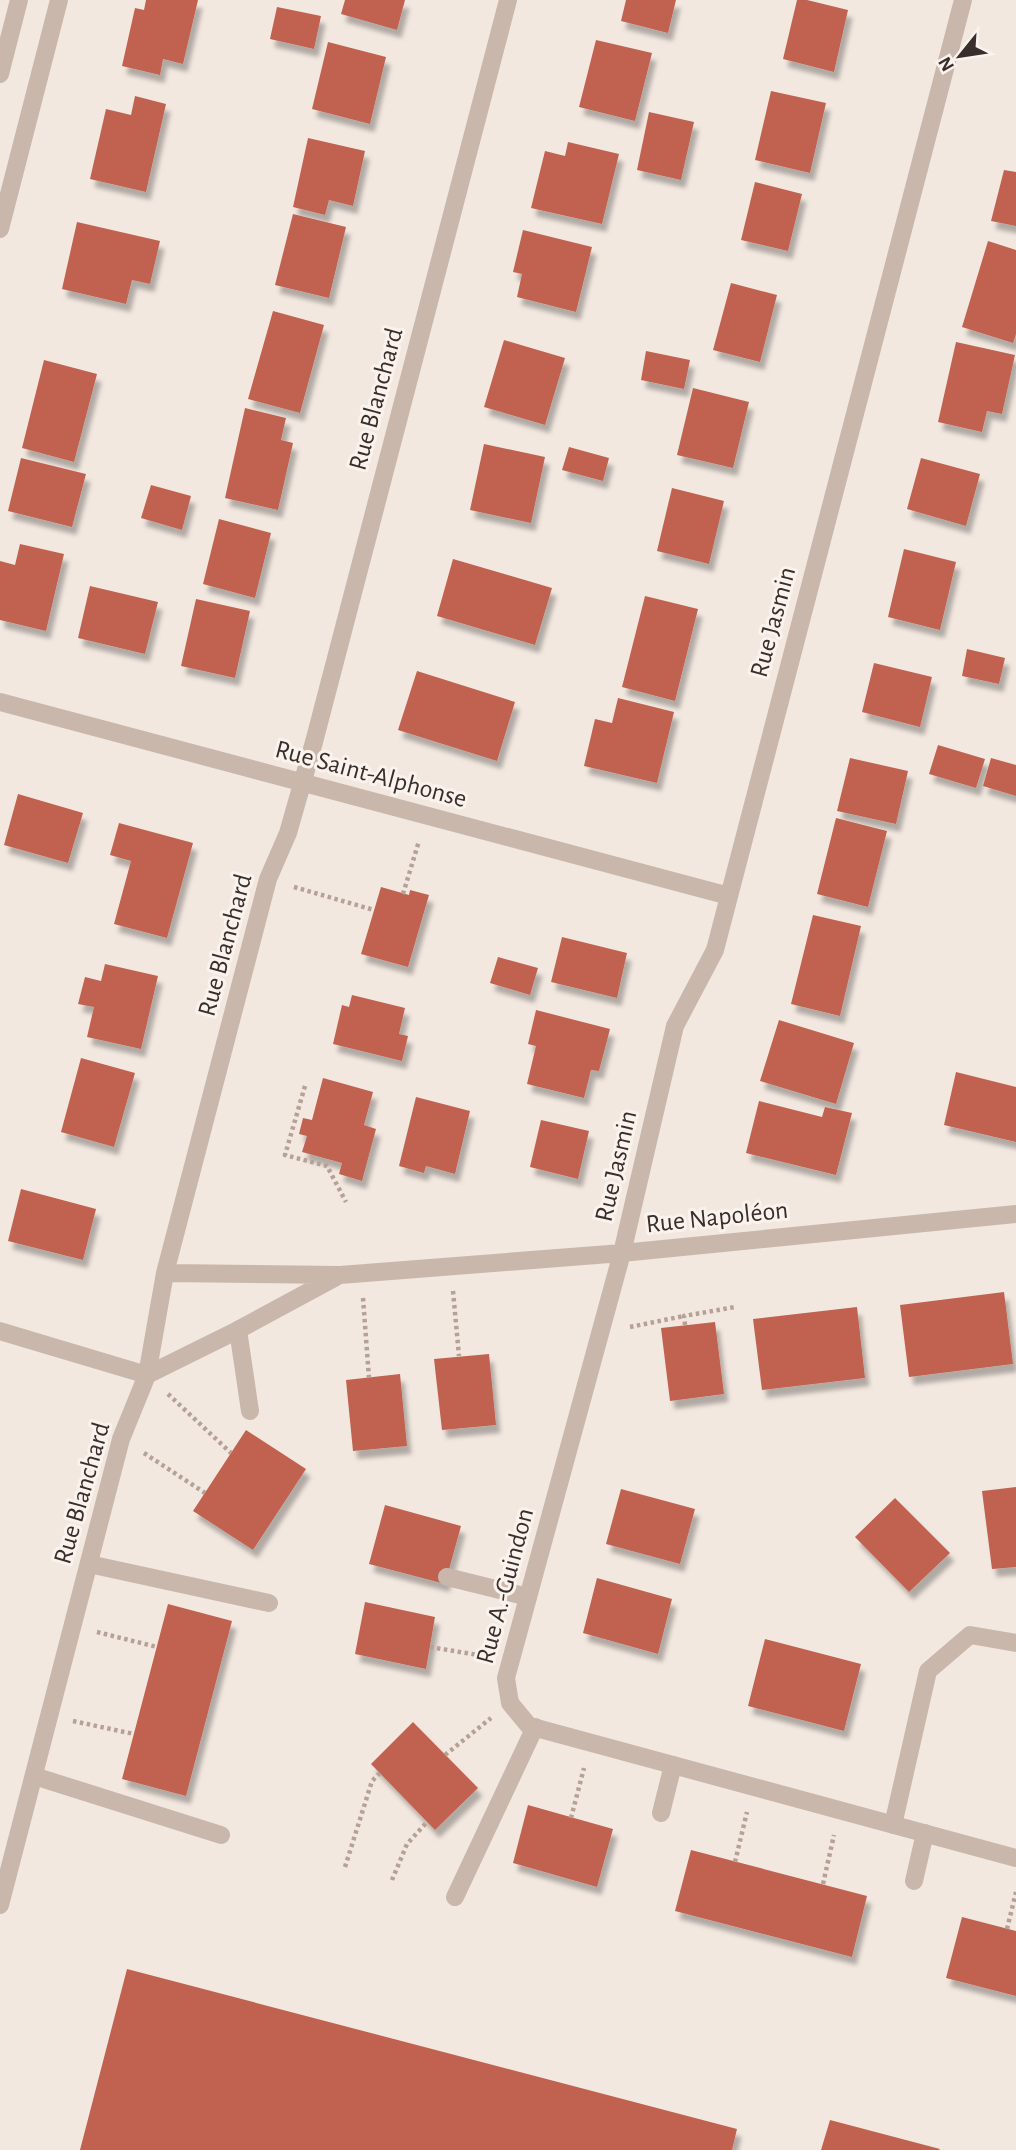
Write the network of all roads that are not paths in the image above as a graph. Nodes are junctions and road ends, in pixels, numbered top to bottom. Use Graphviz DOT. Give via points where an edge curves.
graph roads {
  1 [pos="19,0"];
  2 [pos="59,0"];
  3 [pos="508,0"];
  4 [pos="963,0"];
  5 [pos="0,74"];
  6 [pos="2,211"];
  7 [pos="0,229"];
  8 [pos="0,702"];
  9 [pos="303,783"];
  10 [pos="729,896"];
  11 [pos="1016,1214"];
  12 [pos="622,1252"];
  13 [pos="165,1273"];
  14 [pos="340,1275"];
  15 [pos="238,1330"];
  16 [pos="0,1331"];
  17 [pos="147,1375"];
  18 [pos="250,1411"];
  19 [pos="89,1564"];
  20 [pos="447,1577"];
  21 [pos="528,1597"];
  22 [pos="269,1603"];
  23 [pos="1016,1643"];
  24 [pos="535,1727"];
  25 [pos="673,1765"];
  26 [pos="34,1776"];
  27 [pos="661,1813"];
  28 [pos="893,1825"];
  29 [pos="925,1833"];
  30 [pos="221,1835"];
  31 [pos="1016,1858"];
  32 [pos="914,1881"];
  33 [pos="455,1897"];
  34 [pos="0,1905"];
  1 -- 5 [label="street"];
  2 -- 6 [label="street"];
  3 -- 9 [label="street, Rue Blanchard"];
  4 -- 10 [label="street, Rue Jasmin"];
  6 -- 7 [label="street"];
  8 -- 9 [label="street, Rue Saint-Alphonse"];
  9 -- 10 [label="street, Rue Saint-Alphonse"];
  9 -- 13 [label="street, Rue Blanchard" via="268,879"];
  10 -- 12 [label="street, Rue Jasmin" via="715,950 675,1026"];
  11 -- 12 [label="street, Rue Napoléon"];
  12 -- 14 [label="street, Rue Napoléon"];
  12 -- 21 [label="street, Rue A.-Guindon"];
  13 -- 14 [label="street, Rue Napoléon"];
  13 -- 17 [label="street, Rue Blanchard"];
  14 -- 15 [label="street, Rue Napoléon"];
  15 -- 17 [label="street, Rue Napoléon"];
  15 -- 18 [label="street"];
  16 -- 17 [label="street"];
  17 -- 19 [label="street, Rue Blanchard" via="121,1439"];
  19 -- 22 [label="street"];
  19 -- 26 [label="street, Rue Blanchard"];
  20 -- 21 [label="street"];
  21 -- 24 [label="street, Rue A.-Guindon" via="506,1678 510,1703"];
  23 -- 28 [label="street" via="970,1635 928,1671"];
  24 -- 25 [label="street, Rue A.-Guindon"];
  24 -- 33 [label="street"];
  25 -- 27 [label="street"];
  25 -- 28 [label="street, Rue A.-Guindon"];
  26 -- 30 [label="street"];
  26 -- 34 [label="street, Rue Blanchard"];
  28 -- 29 [label="street, Rue A.-Guindon"];
  29 -- 31 [label="street, Rue A.-Guindon"];
  29 -- 32 [label="street"];
}
